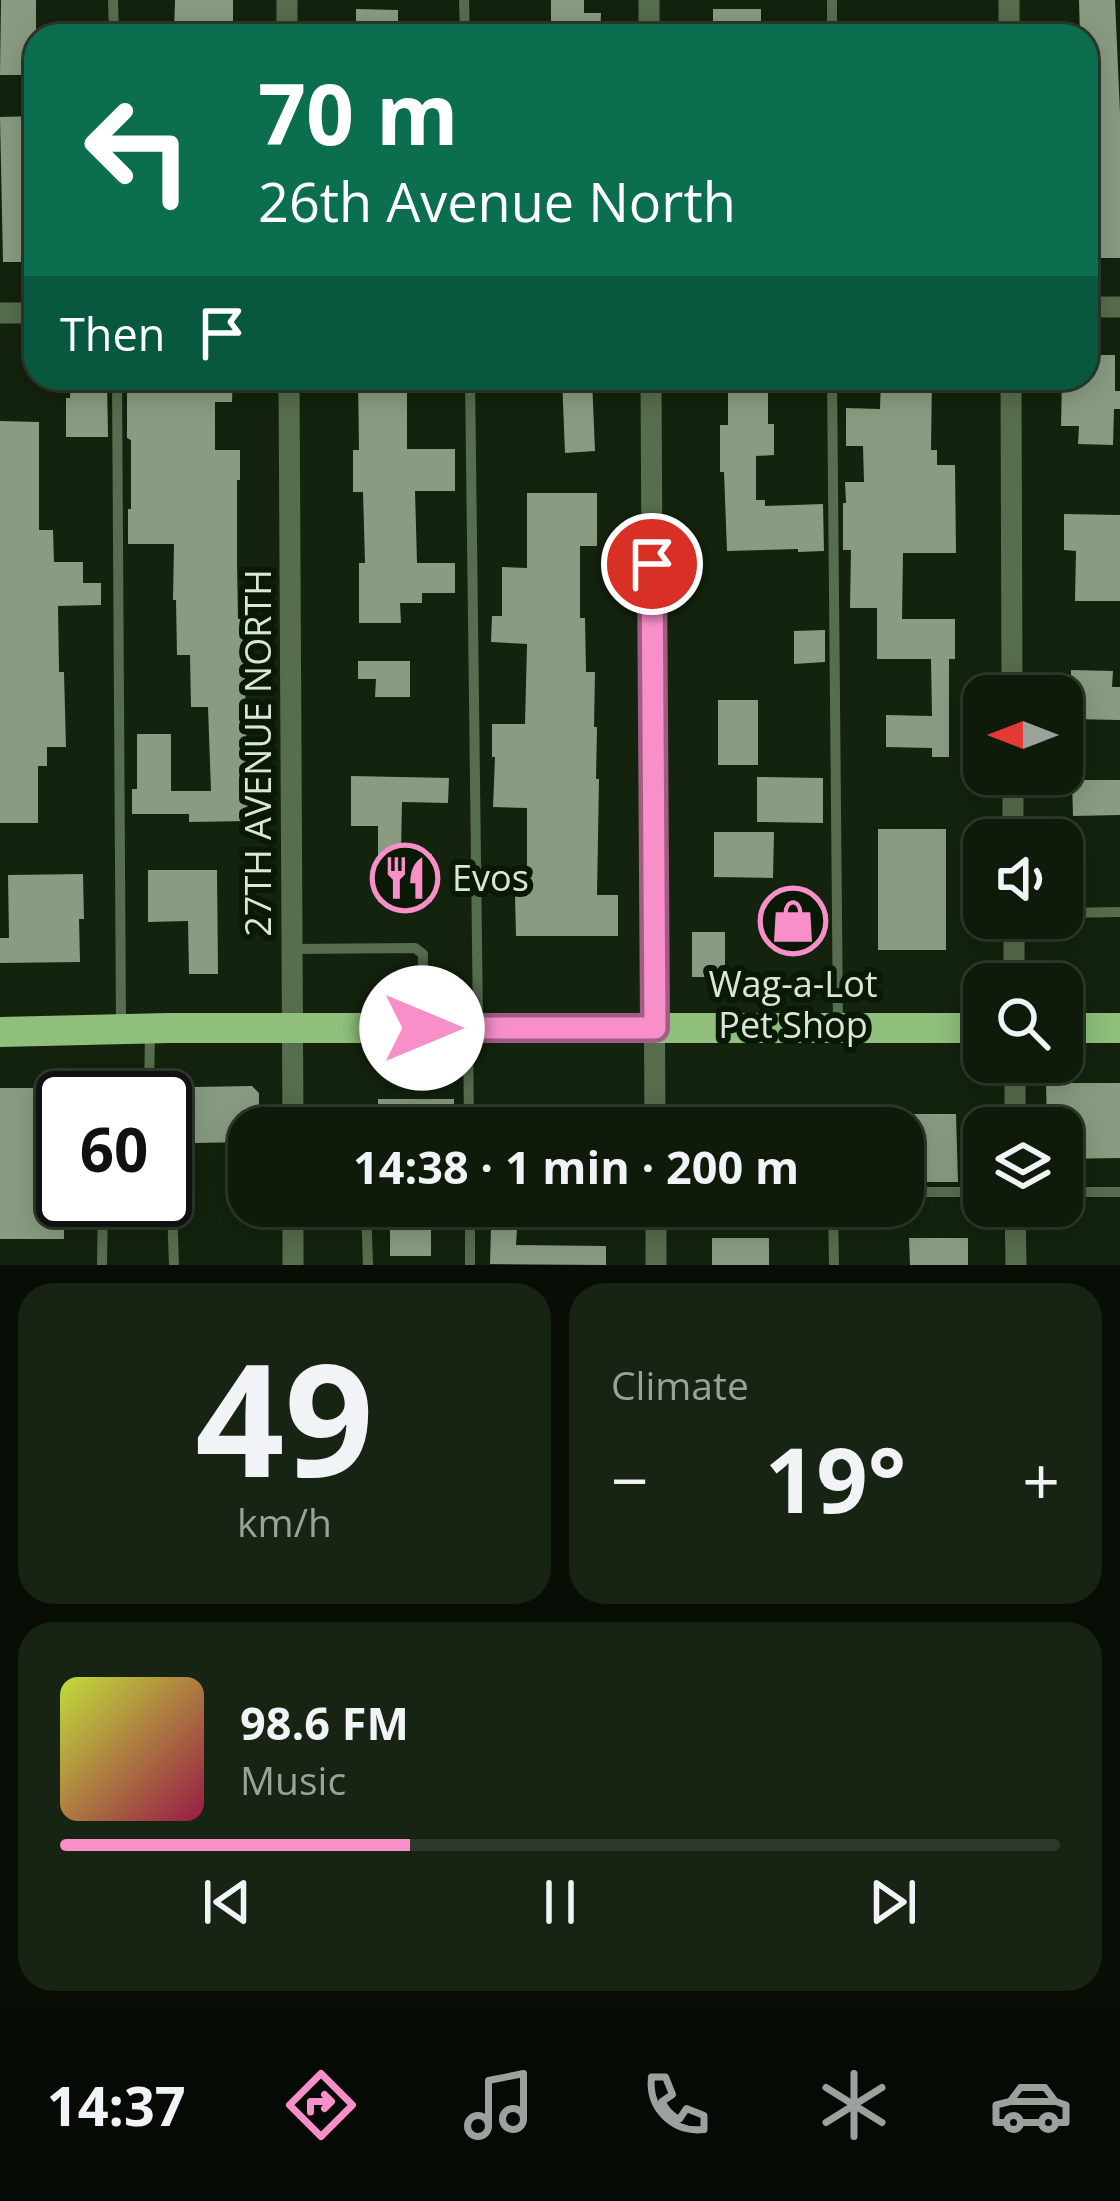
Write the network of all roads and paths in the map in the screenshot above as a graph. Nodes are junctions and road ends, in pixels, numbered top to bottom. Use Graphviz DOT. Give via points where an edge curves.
graph roads {
  1 [pos="117,390"];
  2 [pos="289,390"];
  3 [pos="470,390"];
  4 [pos="651,390"];
  5 [pos="832,390"];
  6 [pos="1011,390"];
  7 [pos="1012,675"];
  8 [pos="1120,912"];
  9 [pos="1083,913"];
  10 [pos="292,949"];
  11 [pos="292,1028"];
  12 [pos="422,1028"];
  13 [pos="473,1028"];
  14 [pos="655,1028"];
  15 [pos="838,1028"];
  16 [pos="963,1028"];
  17 [pos="1083,1028"];
  18 [pos="1120,1028"];
  19 [pos="135,1029"];
  20 [pos="0,1032"];
  21 [pos="144,1071"];
  22 [pos="293,1107"];
  23 [pos="470,1107"];
  24 [pos="656,1107"];
  25 [pos="924,1192"];
  26 [pos="963,1192"];
  27 [pos="1083,1192"];
  28 [pos="1120,1192"];
  29 [pos="103,1227"];
  30 [pos="173,1227"];
  31 [pos="293,1227"];
  32 [pos="367,1227"];
  33 [pos="470,1227"];
  34 [pos="656,1227"];
  35 [pos="833,1227"];
  36 [pos="1015,1227"];
  37 [pos="102,1265"];
  38 [pos="174,1265"];
  39 [pos="293,1265"];
  40 [pos="368,1265"];
  41 [pos="470,1265"];
  42 [pos="656,1265"];
  43 [pos="834,1265"];
  44 [pos="1016,1265"];
  1 -- 19 [label="lane"];
  2 -- 10 [label="street, 27TH AVENUE NORTH"];
  3 -- 13 [label="lane"];
  4 -- 14 [label="street"];
  5 -- 15 [label="lane"];
  6 -- 7 [label="street"];
  8 -- 9 [label="lane"];
  10 -- 11 [label="street, 27TH AVENUE NORTH"];
  10 -- 12 [label="lane" via="415,948 424,954"];
  11 -- 12 [label="main road"];
  11 -- 19 [label="main road"];
  11 -- 22 [label="street, 27TH AVENUE NORTH"];
  12 -- 13 [label="main road"];
  13 -- 14 [label="main road"];
  13 -- 23 [label="lane"];
  14 -- 15 [label="main road"];
  14 -- 24 [label="street"];
  15 -- 16 [label="main road"];
  17 -- 18 [label="main road"];
  19 -- 20 [label="main road"];
  19 -- 21 [label="lane"];
  25 -- 26 [label="lane"];
  27 -- 28 [label="lane"];
  29 -- 37 [label="lane"];
  30 -- 38 [label="lane"];
  31 -- 39 [label="street"];
  32 -- 40 [label="lane"];
  33 -- 41 [label="lane"];
  34 -- 42 [label="street"];
  35 -- 43 [label="lane"];
  36 -- 44 [label="street"];
}
